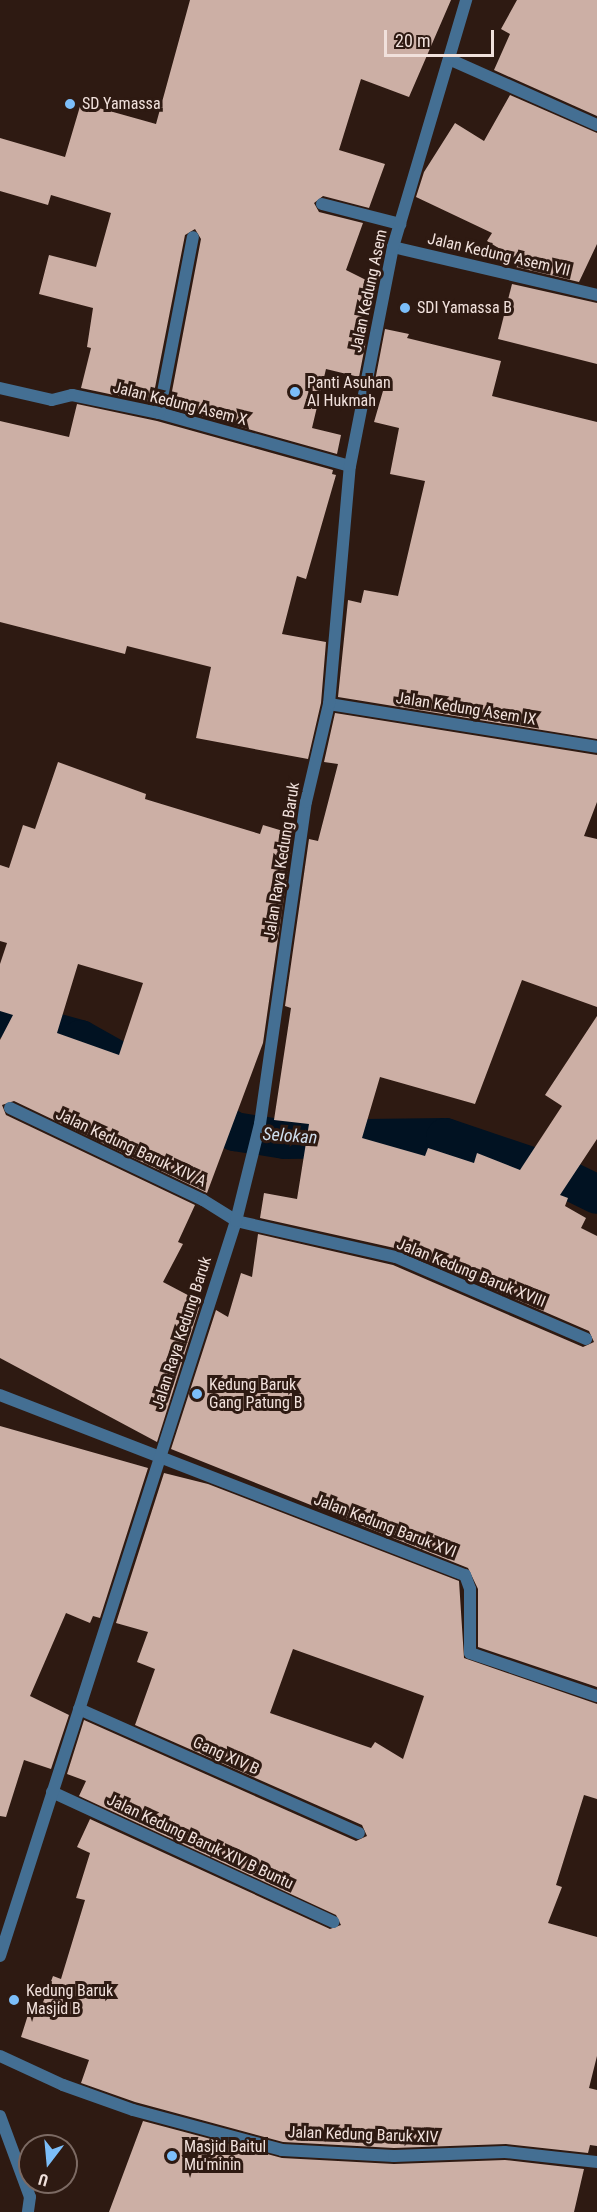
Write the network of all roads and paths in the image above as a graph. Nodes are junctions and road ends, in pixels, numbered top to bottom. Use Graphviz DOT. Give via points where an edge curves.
graph roads {
  1 [pos="466,0"];
  2 [pos="451,60"];
  3 [pos="597,125"];
  4 [pos="322,204"];
  5 [pos="400,224"];
  6 [pos="193,237"];
  7 [pos="393,247"];
  8 [pos="597,295"];
  9 [pos="0,388"];
  10 [pos="159,413"];
  11 [pos="350,466"];
  12 [pos="329,704"];
  13 [pos="597,747"];
  14 [pos="10,1108"];
  15 [pos="236,1221"];
  16 [pos="586,1339"];
  17 [pos="0,1395"];
  18 [pos="160,1456"];
  19 [pos="597,1696"];
  20 [pos="79,1709"];
  21 [pos="52,1792"];
  22 [pos="359,1833"];
  23 [pos="333,1922"];
  24 [pos="0,1956"];
  25 [pos="0,2056"];
  26 [pos="0,2116"];
  27 [pos="597,2162"];
  28 [pos="28,2212"];
  1 -- 2 [label="street, Jalan Kedung Asem"];
  2 -- 3 [label="street"];
  2 -- 5 [label="street, Jalan Kedung Asem"];
  4 -- 5 [label="street"];
  5 -- 7 [label="street, Jalan Kedung Asem"];
  6 -- 10 [label="street"];
  7 -- 8 [label="street, Jalan Kedung Asem VII"];
  7 -- 11 [label="street, Jalan Kedung Asem"];
  9 -- 10 [label="street, Jalan Kedung Asem X" via="52,400 72,395"];
  10 -- 11 [label="street, Jalan Kedung Asem X"];
  11 -- 12 [label="street, Jalan Kedung Asem"];
  12 -- 13 [label="street, Jalan Kedung Asem IX"];
  12 -- 15 [label="street, Jalan Raya Kedung Baruk" via="306,802 260,1124"];
  14 -- 15 [label="street, Jalan Kedung Baruk XIV A" via="202,1200"];
  15 -- 16 [label="street, Jalan Kedung Baruk XVIII" via="396,1257"];
  15 -- 18 [label="street, Jalan Raya Kedung Baruk"];
  17 -- 18 [label="street"];
  18 -- 19 [label="street, Jalan Kedung Baruk XVI" via="465,1575 470,1589 470,1653"];
  18 -- 20 [label="street, Jalan Raya Kedung Baruk"];
  20 -- 21 [label="street, Jalan Raya Kedung Baruk"];
  20 -- 22 [label="street, Gang XIV B"];
  21 -- 23 [label="street, Jalan Kedung Baruk XIV B Buntu"];
  21 -- 24 [label="street, Jalan Raya Kedung Baruk"];
  25 -- 27 [label="street, Jalan Kedung Baruk XIV" via="63,2085 133,2110 282,2150 394,2156 505,2152"];
  26 -- 28 [label="street" via="30,2197"];
}
